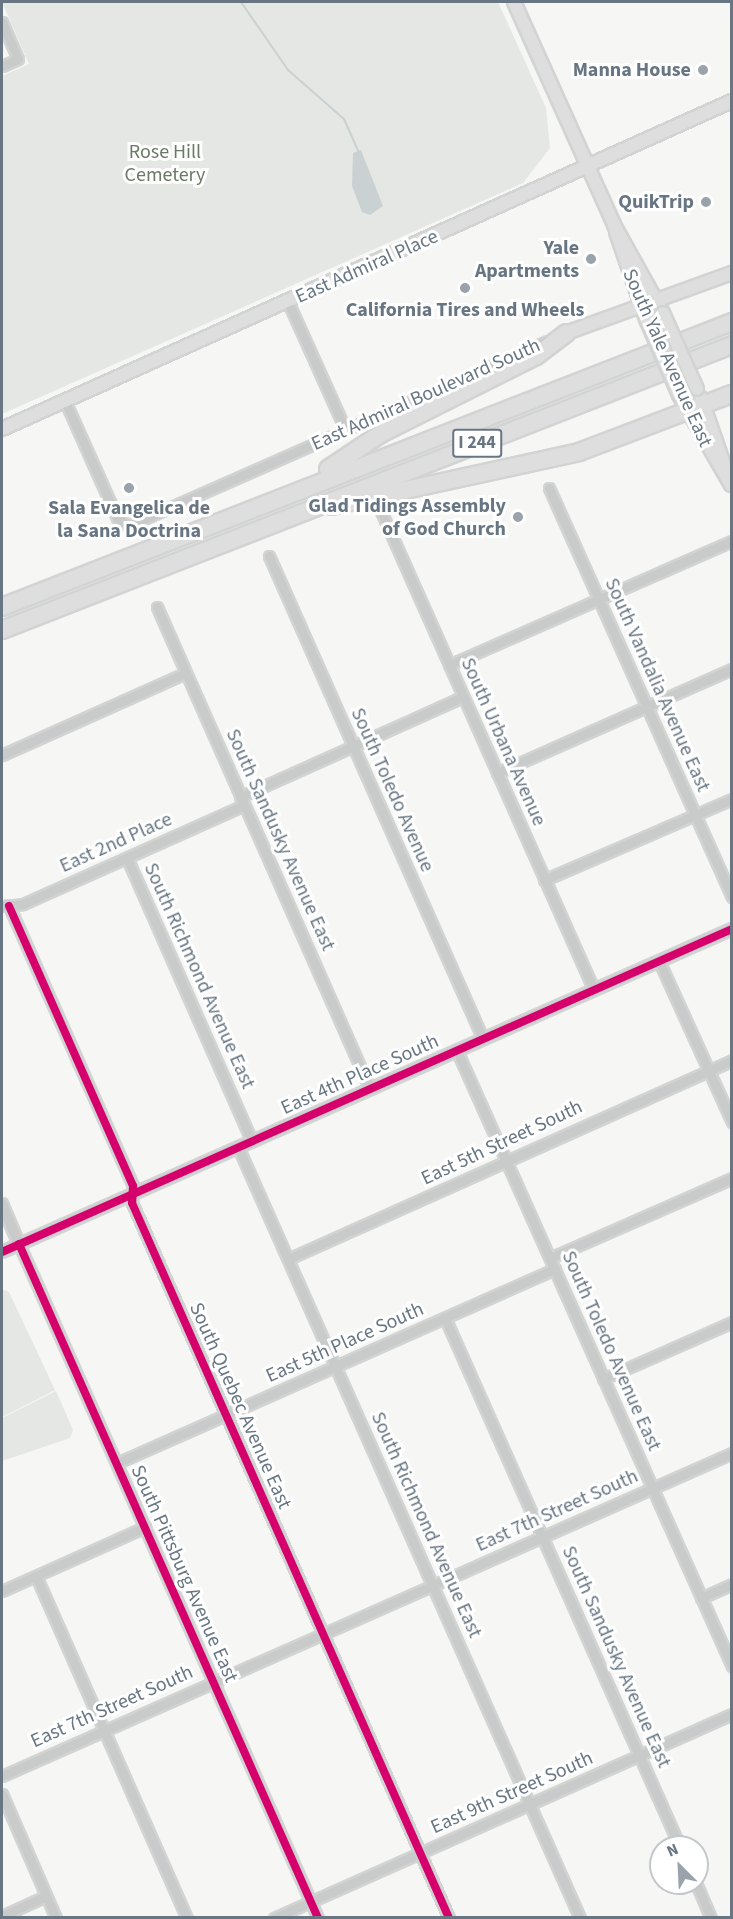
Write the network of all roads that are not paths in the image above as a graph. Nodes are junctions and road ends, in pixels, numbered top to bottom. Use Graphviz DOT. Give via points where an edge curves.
graph roads {
  1 [pos="514,2"];
  2 [pos="2,22"];
  3 [pos="2,66"];
  4 [pos="732,101"];
  5 [pos="588,168"];
  6 [pos="614,225"];
  7 [pos="732,273"];
  8 [pos="655,297"];
  9 [pos="288,302"];
  10 [pos="639,302"];
  11 [pos="732,322"];
  12 [pos="566,333"];
  13 [pos="732,345"];
  14 [pos="732,394"];
  15 [pos="65,400"];
  16 [pos="704,406"];
  17 [pos="687,413"];
  18 [pos="2,429"];
  19 [pos="346,430"];
  20 [pos="731,486"];
  21 [pos="299,487"];
  22 [pos="549,488"];
  23 [pos="380,509"];
  24 [pos="293,513"];
  25 [pos="732,541"];
  26 [pos="269,556"];
  27 [pos="600,599"];
  28 [pos="2,607"];
  29 [pos="157,607"];
  30 [pos="2,630"];
  31 [pos="449,665"];
  32 [pos="732,669"];
  33 [pos="186,673"];
  34 [pos="463,697"];
  35 [pos="647,707"];
  36 [pos="352,746"];
  37 [pos="2,755"];
  38 [pos="497,773"];
  39 [pos="732,799"];
  40 [pos="242,801"];
  41 [pos="695,815"];
  42 [pos="127,858"];
  43 [pos="544,880"];
  44 [pos="732,897"];
  45 [pos="5,906"];
  46 [pos="732,928"];
  47 [pos="659,961"];
  48 [pos="594,990"];
  49 [pos="483,1039"];
  50 [pos="457,1051"];
  51 [pos="732,1060"];
  52 [pos="708,1070"];
  53 [pos="370,1089"];
  54 [pos="732,1122"];
  55 [pos="252,1141"];
  56 [pos="238,1148"];
  57 [pos="506,1161"];
  58 [pos="732,1178"];
  59 [pos="132,1194"];
  60 [pos="2,1204"];
  61 [pos="20,1244"];
  62 [pos="2,1252"];
  63 [pos="550,1258"];
  64 [pos="288,1259"];
  65 [pos="555,1269"];
  66 [pos="446,1318"];
  67 [pos="732,1322"];
  68 [pos="336,1366"];
  69 [pos="603,1379"];
  70 [pos="225,1415"];
  71 [pos="732,1453"];
  72 [pos="117,1463"];
  73 [pos="652,1488"];
  74 [pos="145,1527"];
  75 [pos="543,1536"];
  76 [pos="36,1576"];
  77 [pos="732,1584"];
  78 [pos="434,1585"];
  79 [pos="2,1591"];
  80 [pos="701,1598"];
  81 [pos="324,1634"];
  82 [pos="732,1666"];
  83 [pos="214,1682"];
  84 [pos="732,1714"];
  85 [pos="105,1731"];
  86 [pos="640,1756"];
  87 [pos="2,1776"];
  88 [pos="2,1794"];
  89 [pos="530,1804"];
  90 [pos="675,1835"];
  91 [pos="420,1853"];
  92 [pos="701,1895"];
  93 [pos="46,1896"];
  94 [pos="311,1901"];
  95 [pos="2,1916"];
  96 [pos="56,1917"];
  97 [pos="187,1917"];
  98 [pos="274,1917"];
  99 [pos="318,1917"];
  100 [pos="449,1917"];
  101 [pos="580,1917"];
  102 [pos="711,1917"];
  1 -- 5 [label="main road, South Yale Avenue East"];
  2 -- 3 [label="street" via="18,59"];
  4 -- 5 [label="main road, East Admiral Place"];
  5 -- 6 [label="main road, South Yale Avenue East"];
  5 -- 9 [label="main road, East Admiral Place"];
  6 -- 8 [label="main road, South Yale Avenue East"];
  6 -- 10 [label="main road, South Yale Avenue East"];
  7 -- 8 [label="main road, East Admiral Boulevard South"];
  8 -- 10 [label="main road, East Admiral Boulevard South"];
  8 -- 16 [label="main road, South Yale Avenue East, bridge"];
  9 -- 15 [label="main road, East Admiral Place"];
  9 -- 19 [label="street"];
  10 -- 12 [label="main road, East Admiral Boulevard South"];
  10 -- 17 [label="main road, South Yale Avenue East, bridge"];
  11 -- 21 [label="highway, I 244"];
  12 -- 19 [label="street, East Admiral Boulevard South"];
  12 -- 21 [label="highway" via="536,356 382,433"];
  13 -- 24 [label="highway, I 244"];
  14 -- 16 [label="highway"];
  15 -- 18 [label="main road, East Admiral Place"];
  15 -- 19 [label="street, East Admiral Boulevard South" via="124,525"];
  16 -- 17 [label="highway"];
  16 -- 20 [label="main road, South Yale Avenue East"];
  17 -- 20 [label="main road, South Yale Avenue East"];
  17 -- 24 [label="highway" via="579,452"];
  21 -- 28 [label="highway, I 244"];
  22 -- 27 [label="street, South Vandalia Avenue East"];
  23 -- 31 [label="street, South Urbana Avenue"];
  24 -- 30 [label="highway, I 244"];
  25 -- 27 [label="street"];
  26 -- 36 [label="street, South Toledo Avenue"];
  27 -- 31 [label="street"];
  27 -- 35 [label="street, South Vandalia Avenue East"];
  29 -- 33 [label="street, South Sandusky Avenue East"];
  31 -- 34 [label="street, South Urbana Avenue"];
  32 -- 35 [label="street"];
  33 -- 37 [label="street"];
  33 -- 40 [label="street, South Sandusky Avenue East"];
  34 -- 36 [label="street, East 2nd Place"];
  34 -- 38 [label="street, South Urbana Avenue"];
  35 -- 38 [label="street"];
  35 -- 41 [label="street, South Vandalia Avenue East"];
  36 -- 40 [label="street, East 2nd Place"];
  36 -- 49 [label="street, South Toledo Avenue"];
  38 -- 43 [label="street, South Urbana Avenue"];
  39 -- 41 [label="street"];
  40 -- 42 [label="street, East 2nd Place"];
  40 -- 53 [label="street, South Sandusky Avenue East"];
  41 -- 43 [label="street"];
  41 -- 44 [label="street, South Vandalia Avenue East"];
  42 -- 45 [label="street, East 2nd Place"];
  42 -- 55 [label="street, South Richmond Avenue East"];
  43 -- 48 [label="street, South Urbana Avenue"];
  45 -- 59 [label="street, South Quebec Avenue East"];
  46 -- 47 [label="street, East 4th Place South"];
  47 -- 48 [label="street, East 4th Place South"];
  47 -- 52 [label="street"];
  48 -- 49 [label="street, East 4th Place South"];
  49 -- 50 [label="street, East 4th Place South"];
  50 -- 53 [label="street, East 4th Place South"];
  50 -- 57 [label="street, South Toledo Avenue East"];
  51 -- 52 [label="street, East 5th Street South"];
  52 -- 54 [label="street"];
  52 -- 57 [label="street, East 5th Street South"];
  53 -- 55 [label="street, East 4th Place South"];
  55 -- 56 [label="street, East 4th Place South"];
  56 -- 59 [label="street, East 4th Place South"];
  56 -- 64 [label="street, South Richmond Avenue East"];
  57 -- 63 [label="street, South Toledo Avenue East"];
  57 -- 64 [label="street, East 5th Street South"];
  58 -- 63 [label="street"];
  59 -- 61 [label="street, East 4th Place South"];
  59 -- 70 [label="street, South Quebec Avenue East"];
  60 -- 61 [label="street, South Pittsburg Avenue East"];
  61 -- 62 [label="street, East 4th Place South"];
  61 -- 72 [label="street, South Pittsburg Avenue East"];
  63 -- 65 [label="street, South Toledo Avenue East"];
  64 -- 68 [label="street, South Richmond Avenue East"];
  65 -- 66 [label="street, East 5th Place South"];
  65 -- 69 [label="street, South Toledo Avenue East"];
  66 -- 68 [label="street, East 5th Place South"];
  66 -- 75 [label="street, South Sandusky Avenue East"];
  67 -- 69 [label="street"];
  68 -- 70 [label="street, East 5th Place South"];
  68 -- 78 [label="street, South Richmond Avenue East"];
  69 -- 73 [label="street, South Toledo Avenue East"];
  70 -- 72 [label="street, East 5th Place South"];
  70 -- 81 [label="street, South Quebec Avenue East"];
  71 -- 73 [label="street, East 7th Street South"];
  72 -- 74 [label="street, South Pittsburg Avenue East"];
  73 -- 75 [label="street, East 7th Street South"];
  73 -- 80 [label="street, South Toledo Avenue East"];
  74 -- 76 [label="street"];
  74 -- 83 [label="street, South Pittsburg Avenue East"];
  75 -- 78 [label="street, East 7th Street South"];
  75 -- 86 [label="street, South Sandusky Avenue East"];
  76 -- 79 [label="street"];
  76 -- 85 [label="street"];
  77 -- 80 [label="street"];
  78 -- 81 [label="street, East 7th Street South"];
  78 -- 89 [label="street, South Richmond Avenue East"];
  80 -- 82 [label="street, South Toledo Avenue East"];
  81 -- 83 [label="street, East 7th Street South"];
  81 -- 91 [label="street, South Quebec Avenue East"];
  83 -- 85 [label="street, East 7th Street South"];
  83 -- 94 [label="street, South Pittsburg Avenue East"];
  84 -- 86 [label="street, East 9th Street South"];
  85 -- 87 [label="street, East 7th Street South"];
  85 -- 97 [label="street"];
  86 -- 89 [label="street, East 9th Street South"];
  86 -- 90 [label="street, South Sandusky Avenue East"];
  88 -- 93 [label="street"];
  89 -- 91 [label="street, East 9th Street South"];
  89 -- 101 [label="street, South Richmond Avenue East"];
  91 -- 94 [label="street, East 9th Street South"];
  91 -- 100 [label="street, South Quebec Avenue East"];
  92 -- 102 [label="street"];
  93 -- 95 [label="street"];
  93 -- 96 [label="street"];
  94 -- 98 [label="street, East 9th Street South"];
  94 -- 99 [label="street, South Pittsburg Avenue East"];
}
